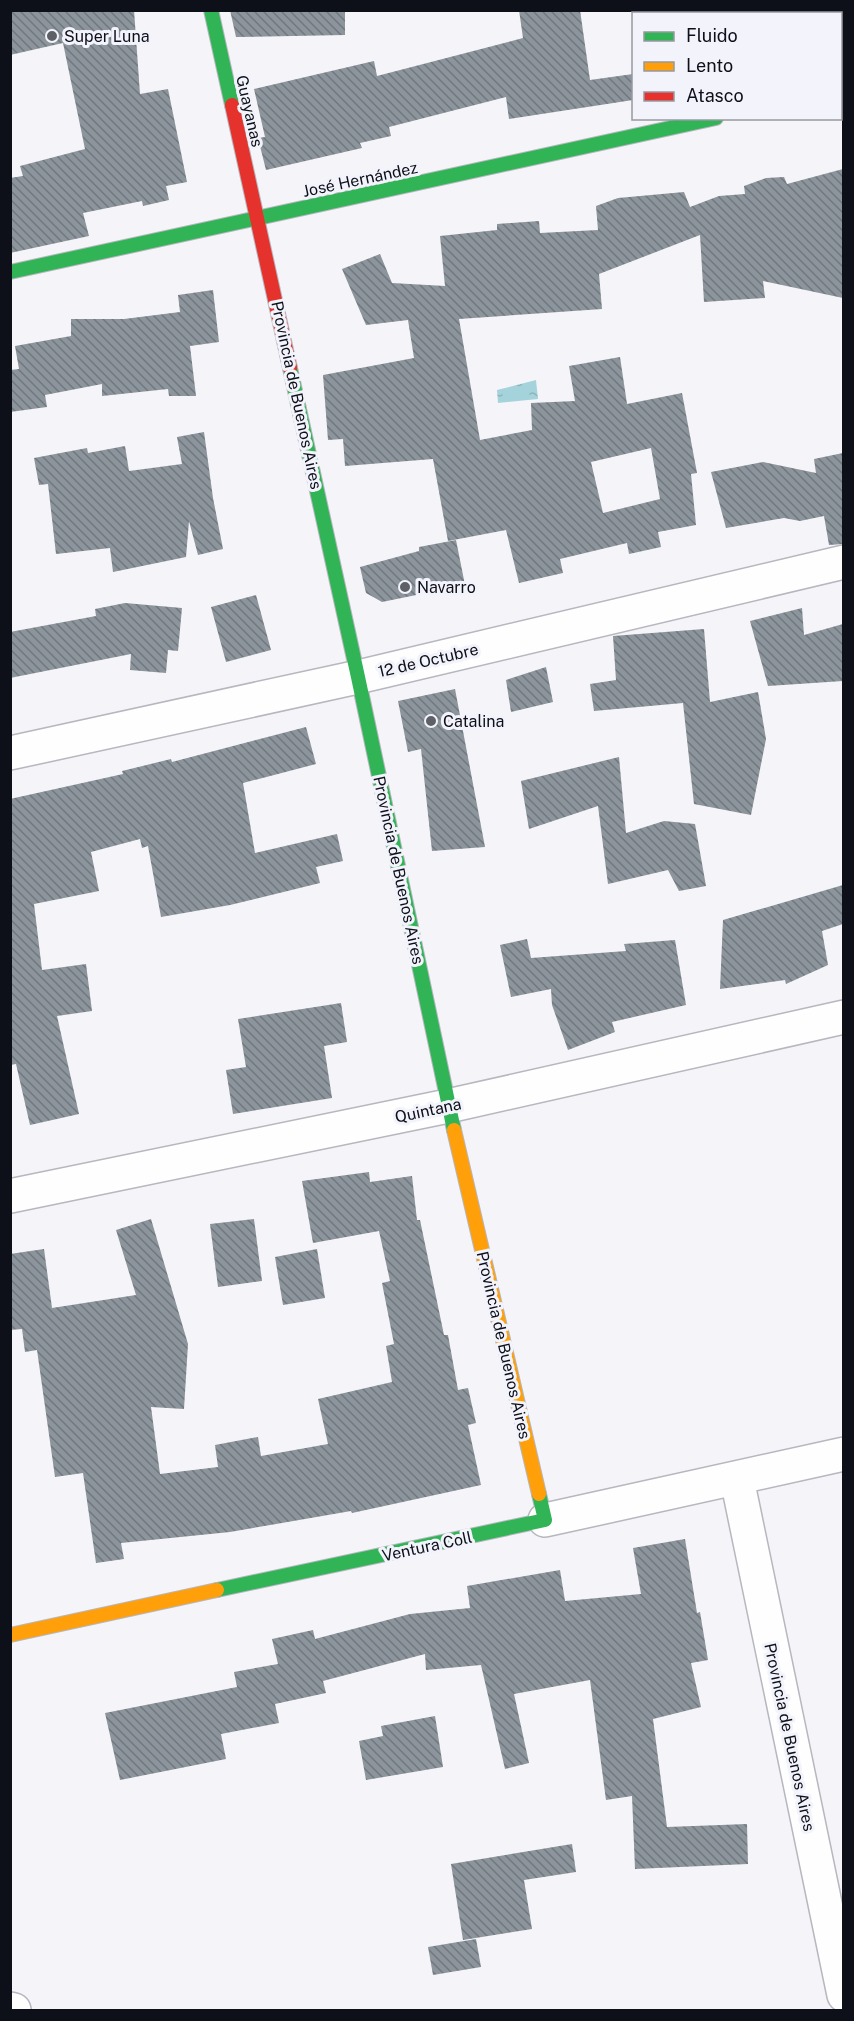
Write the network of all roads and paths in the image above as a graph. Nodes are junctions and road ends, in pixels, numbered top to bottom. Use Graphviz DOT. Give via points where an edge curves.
graph roads {
  1 [pos="211,10"];
  2 [pos="707,120"];
  3 [pos="258,218"];
  4 [pos="10,272"];
  5 [pos="843,561"];
  6 [pos="358,677"];
  7 [pos="10,753"];
  8 [pos="843,1017"];
  9 [pos="448,1106"];
  10 [pos="10,1196"];
  11 [pos="843,1454"];
  12 [pos="737,1479"];
  13 [pos="545,1520"];
  14 [pos="10,1635"];
  15 [pos="843,1995"];
  1 -- 3 [label="street, Guayanas"];
  2 -- 3 [label="street, José Hernández"];
  3 -- 4 [label="street, José Hernández"];
  3 -- 6 [label="street, Provincia de Buenos Aires"];
  5 -- 6 [label="street, 12 de Octubre"];
  6 -- 7 [label="street, 12 de Octubre"];
  6 -- 9 [label="street, Provincia de Buenos Aires"];
  8 -- 9 [label="street, Quintana"];
  9 -- 10 [label="street, Quintana"];
  9 -- 13 [label="street, Provincia de Buenos Aires"];
  11 -- 12 [label="street, Ventura Coll"];
  12 -- 13 [label="street, Ventura Coll"];
  12 -- 15 [label="street, Provincia de Buenos Aires"];
  13 -- 14 [label="street, Ventura Coll"];
}
